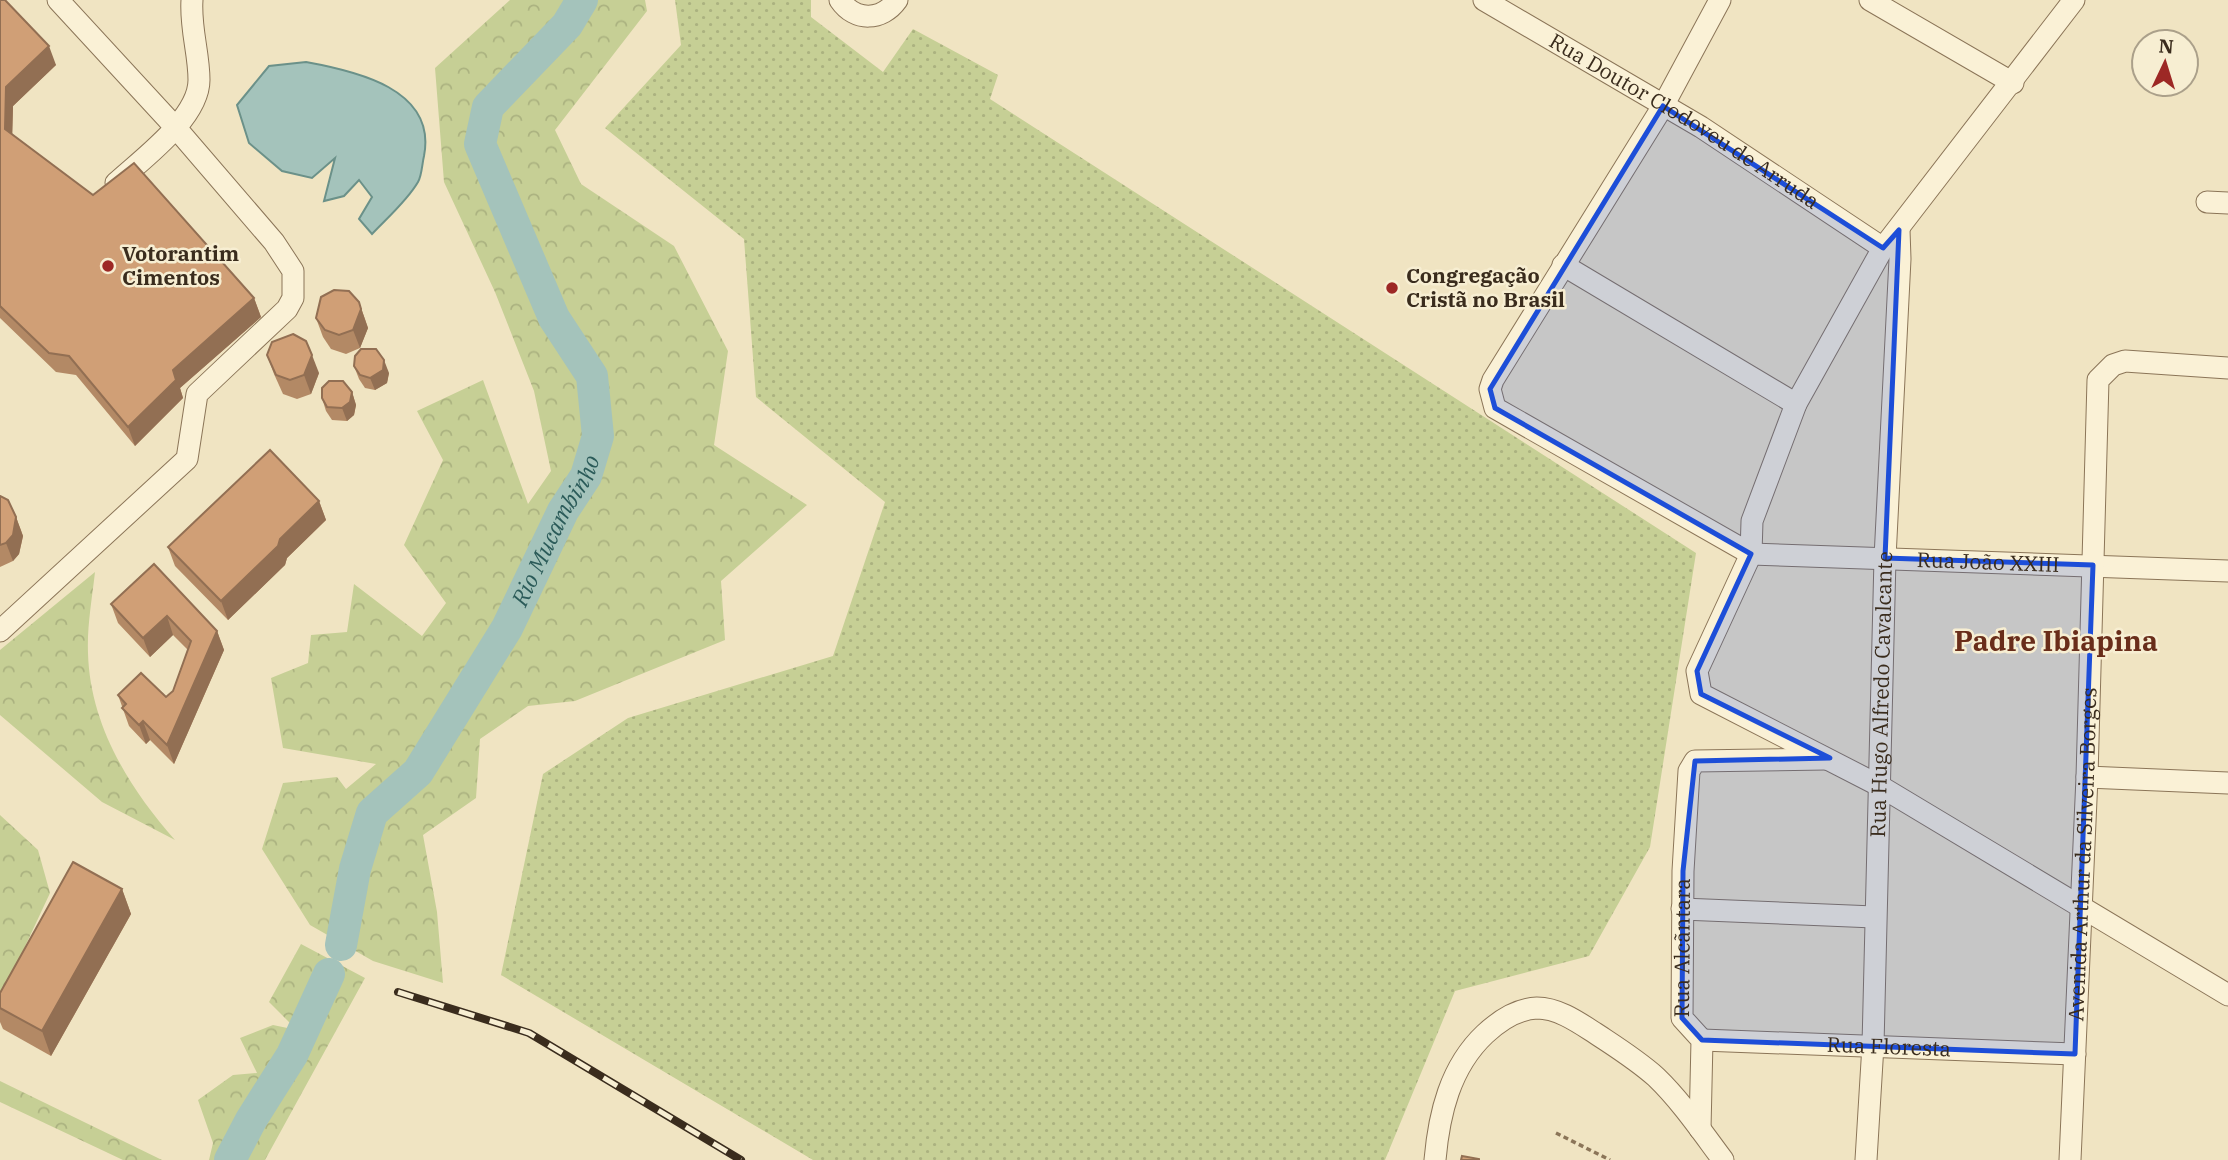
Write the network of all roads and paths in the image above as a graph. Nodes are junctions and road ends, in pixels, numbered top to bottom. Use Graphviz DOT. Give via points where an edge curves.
graph roads {
  1 [pos="58,0"];
  2 [pos="191,0"];
  3 [pos="840,0"];
  4 [pos="897,0"];
  5 [pos="1484,0"];
  6 [pos="1720,0"];
  7 [pos="1870,0"];
  8 [pos="2074,0"];
  9 [pos="2013,83"];
  10 [pos="1663,106"];
  11 [pos="176,128"];
  12 [pos="104,194"];
  13 [pos="1899,230"];
  14 [pos="1883,248"];
  15 [pos="1563,265"];
  16 [pos="2228,368"];
  17 [pos="1796,404"];
  18 [pos="1751,554"];
  19 [pos="1885,558"];
  20 [pos="2093,565"];
  21 [pos="2228,571"];
  22 [pos="0,631"];
  23 [pos="1830,758"];
  24 [pos="2087,777"];
  25 [pos="2228,783"];
  26 [pos="1878,785"];
  27 [pos="1682,909"];
  28 [pos="2080,909"];
  29 [pos="1874,917"];
  30 [pos="2228,995"];
  31 [pos="1702,1041"];
  32 [pos="1873,1045"];
  33 [pos="2075,1054"];
  34 [pos="1700,1129"];
  35 [pos="1556,1133"];
  36 [pos="1435,1160"];
  37 [pos="1610,1160"];
  38 [pos="1723,1160"];
  39 [pos="1866,1160"];
  40 [pos="2070,1160"];
  1 -- 11 [label="street"];
  2 -- 11 [label="street" via="199,84"];
  3 -- 4 [label="street" via="859,17 882,14"];
  5 -- 10 [label="street, Rua Doutor Clodoveu de Arruda"];
  6 -- 10 [label="street"];
  7 -- 9 [label="street"];
  8 -- 9 [label="street"];
  9 -- 13 [label="street"];
  10 -- 14 [label="street, Rua Doutor Clodoveu de Arruda"];
  10 -- 15 [label="street"];
  11 -- 12 [label="street"];
  11 -- 22 [label="street" via="274,242 293,271 293,298 287,309 197,394 187,459"];
  13 -- 14 [label="street"];
  13 -- 19 [label="street, Rua Hugo Alfredo Cavalcante"];
  14 -- 17 [label="street"];
  15 -- 17 [label="street"];
  15 -- 18 [label="street" via="1493,380 1490,388 1495,408"];
  16 -- 20 [label="street, Avenida Arthur da Silveira Borges" via="2125,360 2098,380"];
  17 -- 18 [label="street" via="1752,521"];
  18 -- 19 [label="street, Rua João XXIII"];
  18 -- 23 [label="street" via="1697,671 1701,694"];
  19 -- 20 [label="street, Rua João XXIII"];
  19 -- 26 [label="street, Rua Hugo Alfredo Cavalcante"];
  20 -- 21 [label="street, Rua João XXIII"];
  20 -- 24 [label="street, Avenida Arthur da Silveira Borges"];
  23 -- 26 [label="street"];
  23 -- 27 [label="street, Rua Alcãntara" via="1695,761 1689,771"];
  24 -- 25 [label="street"];
  24 -- 28 [label="street, Avenida Arthur da Silveira Borges"];
  26 -- 28 [label="street"];
  26 -- 29 [label="street, Rua Hugo Alfredo Cavalcante"];
  27 -- 29 [label="street"];
  27 -- 31 [label="street, Rua Alcãntara" via="1682,1018"];
  28 -- 30 [label="street"];
  28 -- 33 [label="street, Avenida Arthur da Silveira Borges"];
  29 -- 32 [label="street, Rua Hugo Alfredo Cavalcante"];
  31 -- 32 [label="street, Rua Floresta"];
  31 -- 34 [label="street, Rua Alcãntara"];
  32 -- 33 [label="street, Rua Floresta"];
  32 -- 39 [label="street, Rua Hugo Alfredo Cavalcante"];
  33 -- 40 [label="street, Avenida Arthur da Silveira Borges"];
  34 -- 36 [label="street" via="1637,1061 1579,1023 1553,1010 1535,1008 1496,1024 1468,1053 1442,1110"];
  34 -- 38 [label="street"];
  35 -- 37 [label="path"];
}
